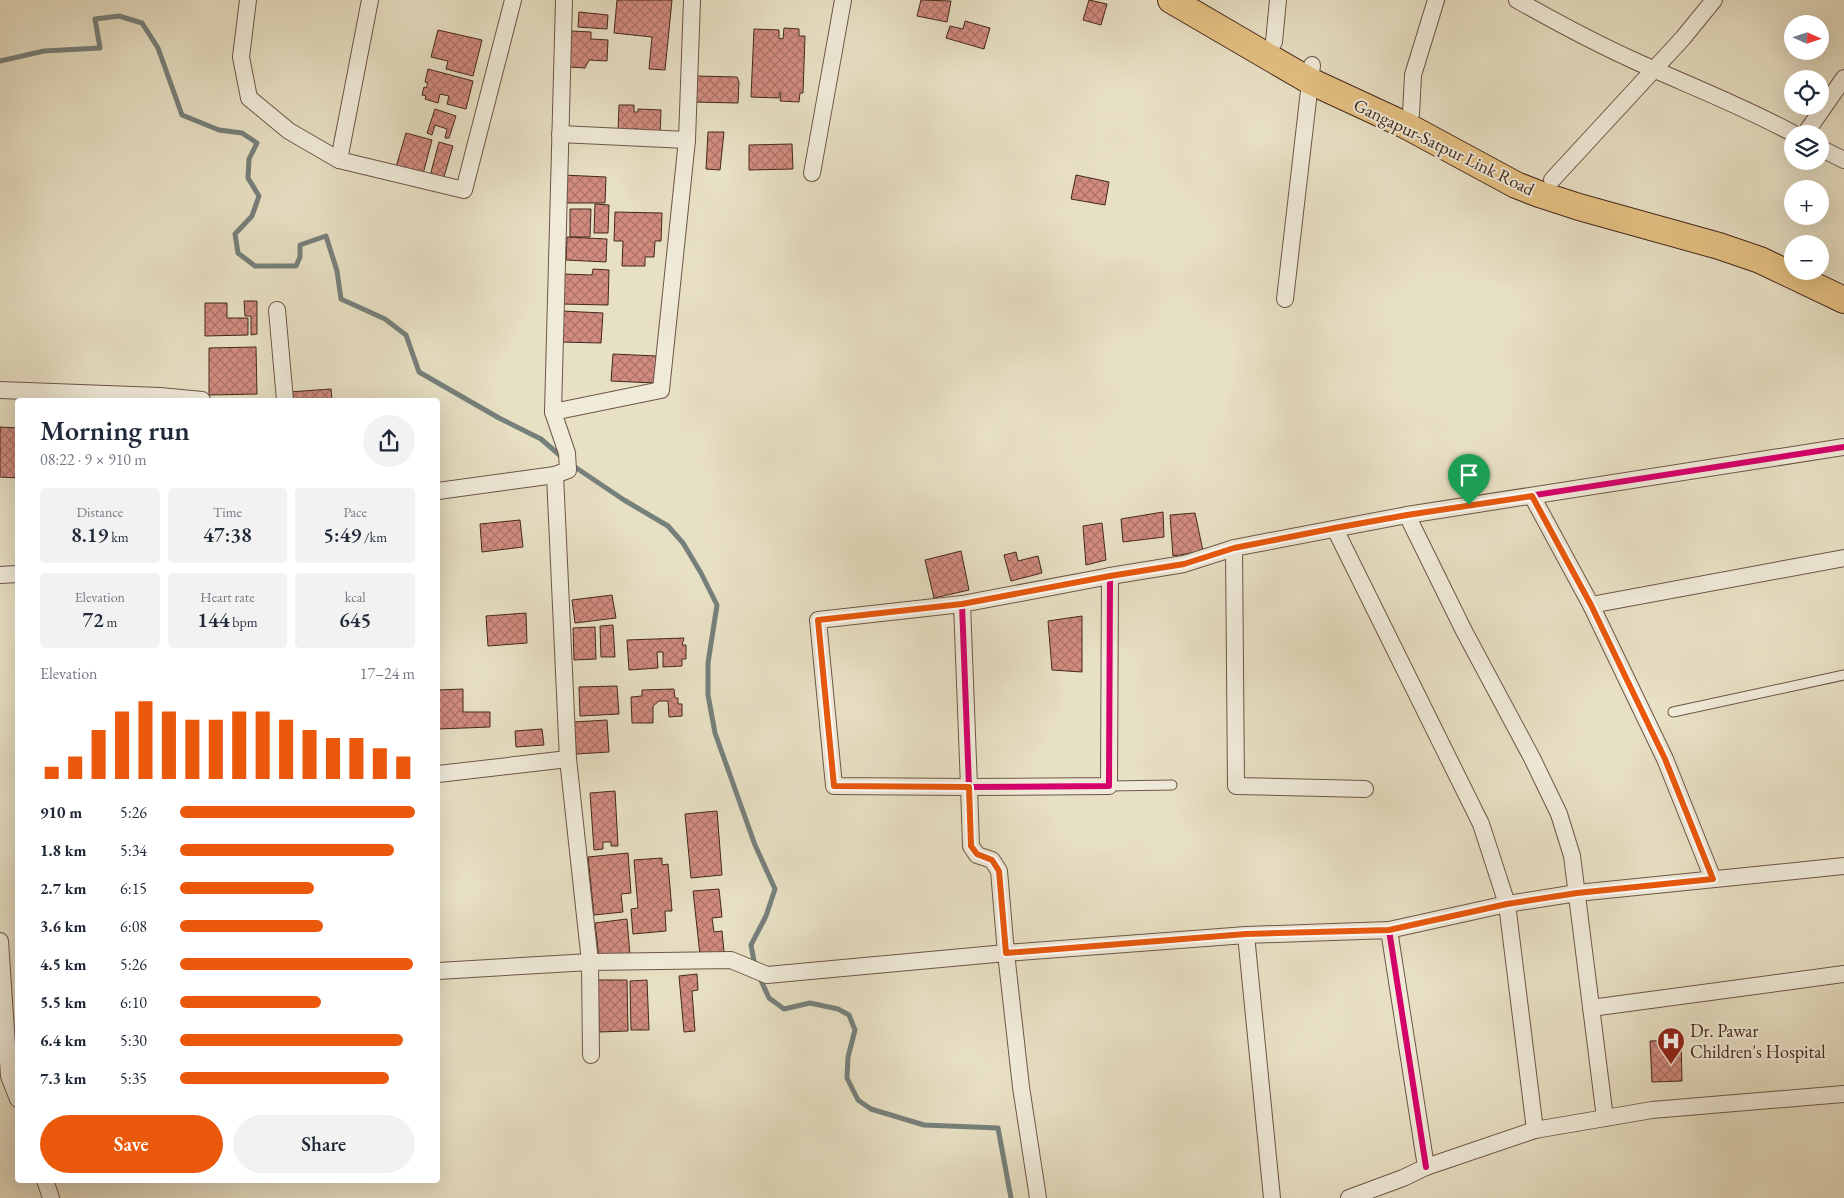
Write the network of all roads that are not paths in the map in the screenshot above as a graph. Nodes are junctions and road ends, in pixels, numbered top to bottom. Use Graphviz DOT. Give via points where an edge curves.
graph roads {
  1 [pos="248,0"];
  2 [pos="370,0"];
  3 [pos="513,0"];
  4 [pos="564,0"];
  5 [pos="692,0"];
  6 [pos="843,0"];
  7 [pos="1171,0"];
  8 [pos="1206,0"];
  9 [pos="1278,0"];
  10 [pos="1436,0"];
  11 [pos="1714,0"];
  12 [pos="1522,1"];
  13 [pos="1274,42"];
  14 [pos="1653,69"];
  15 [pos="1311,73"];
  16 [pos="1844,78"];
  17 [pos="1408,120"];
  18 [pos="1811,125"];
  19 [pos="1784,129"];
  20 [pos="560,134"];
  21 [pos="687,140"];
  22 [pos="1829,152"];
  23 [pos="339,160"];
  24 [pos="1844,160"];
  25 [pos="812,173"];
  26 [pos="1552,180"];
  27 [pos="1784,255"];
  28 [pos="1829,275"];
  29 [pos="1844,282"];
  30 [pos="1285,299"];
  31 [pos="1844,300"];
  32 [pos="277,310"];
  33 [pos="0,390"];
  34 [pos="181,398"];
  35 [pos="284,398"];
  36 [pos="553,412"];
  37 [pos="1844,447"];
  38 [pos="562,472"];
  39 [pos="440,492"];
  40 [pos="1532,496"];
  41 [pos="1407,515"];
  42 [pos="1335,528"];
  43 [pos="1234,548"];
  44 [pos="1844,558"];
  45 [pos="15,574"];
  46 [pos="0,575"];
  47 [pos="1110,576"];
  48 [pos="962,604"];
  49 [pos="1591,605"];
  50 [pos="1844,675"];
  51 [pos="1672,712"];
  52 [pos="568,759"];
  53 [pos="440,774"];
  54 [pos="1172,785"];
  55 [pos="1109,786"];
  56 [pos="969,787"];
  57 [pos="1365,790"];
  58 [pos="1844,866"];
  59 [pos="1713,879"];
  60 [pos="1577,893"];
  61 [pos="1507,904"];
  62 [pos="1389,930"];
  63 [pos="1246,934"];
  64 [pos="0,941"];
  65 [pos="1006,953"];
  66 [pos="590,962"];
  67 [pos="440,971"];
  68 [pos="1844,974"];
  69 [pos="1591,1008"];
  70 [pos="591,1056"];
  71 [pos="15,1091"];
  72 [pos="1844,1094"];
  73 [pos="1604,1118"];
  74 [pos="1535,1130"];
  75 [pos="1426,1167"];
  76 [pos="46,1183"];
  77 [pos="51,1198"];
  78 [pos="1038,1198"];
  79 [pos="1272,1198"];
  80 [pos="1349,1198"];
  1 -- 23 [label="street" via="242,57 249,98 290,131"];
  2 -- 23 [label="street"];
  3 -- 23 [label="street" via="464,190"];
  4 -- 20 [label="street"];
  5 -- 21 [label="street"];
  6 -- 25 [label="street"];
  7 -- 15 [label="main road, Gangapur-Satpur Link Road"];
  8 -- 13 [label="main road, Gangapur-Satpur Link Road"];
  9 -- 13 [label="street"];
  10 -- 17 [label="street" via="1413,74"];
  11 -- 14 [label="street"];
  12 -- 14 [label="street" via="1574,32"];
  13 -- 15 [label="main road, Gangapur-Satpur Link Road"];
  14 -- 19 [label="street"];
  14 -- 26 [label="street"];
  15 -- 17 [label="main road, Gangapur-Satpur Link Road"];
  15 -- 30 [label="street"];
  16 -- 18 [label="street"];
  17 -- 26 [label="main road, Gangapur-Satpur Link Road"];
  17 -- 31 [label="main road, Gangapur-Satpur Link Road" via="1516,185 1760,260"];
  20 -- 21 [label="street"];
  20 -- 36 [label="street"];
  21 -- 36 [label="street" via="661,390"];
  22 -- 24 [label="street"];
  26 -- 27 [label="main road, Gangapur-Satpur Link Road" via="1736,235"];
  28 -- 29 [label="main road"];
  32 -- 35 [label="street"];
  33 -- 34 [label="street"];
  36 -- 38 [label="street" via="567,453"];
  37 -- 40 [label="street"];
  38 -- 39 [label="street"];
  38 -- 52 [label="street"];
  40 -- 41 [label="street"];
  40 -- 49 [label="street"];
  41 -- 42 [label="street"];
  41 -- 60 [label="street" via="1559,814 1572,856"];
  42 -- 43 [label="street"];
  42 -- 61 [label="street" via="1480,824"];
  43 -- 47 [label="street" via="1184,564"];
  43 -- 57 [label="street" via="1236,786"];
  44 -- 49 [label="street"];
  45 -- 46 [label="street"];
  47 -- 48 [label="street"];
  47 -- 55 [label="street"];
  48 -- 56 [label="street"];
  48 -- 56 [label="street" via="818,620 834,786"];
  49 -- 59 [label="street" via="1672,774"];
  50 -- 51 [label="lane"];
  52 -- 53 [label="street"];
  52 -- 66 [label="street"];
  54 -- 55 [label="lane"];
  55 -- 56 [label="street"];
  56 -- 65 [label="street" via="971,846 977,854 992,860 999,871"];
  58 -- 59 [label="street"];
  59 -- 60 [label="street"];
  60 -- 61 [label="street"];
  60 -- 69 [label="street"];
  61 -- 62 [label="street"];
  61 -- 74 [label="street"];
  62 -- 63 [label="street"];
  62 -- 75 [label="street"];
  63 -- 65 [label="street"];
  63 -- 79 [label="street"];
  64 -- 71 [label="street" via="9,1076"];
  65 -- 66 [label="street" via="767,975 731,960"];
  65 -- 78 [label="street"];
  66 -- 67 [label="street"];
  66 -- 70 [label="street"];
  68 -- 69 [label="street"];
  69 -- 73 [label="street"];
  72 -- 73 [label="street" via="1652,1110"];
  73 -- 74 [label="street"];
  74 -- 75 [label="street"];
  75 -- 80 [label="street"];
  76 -- 77 [label="street"];
}
